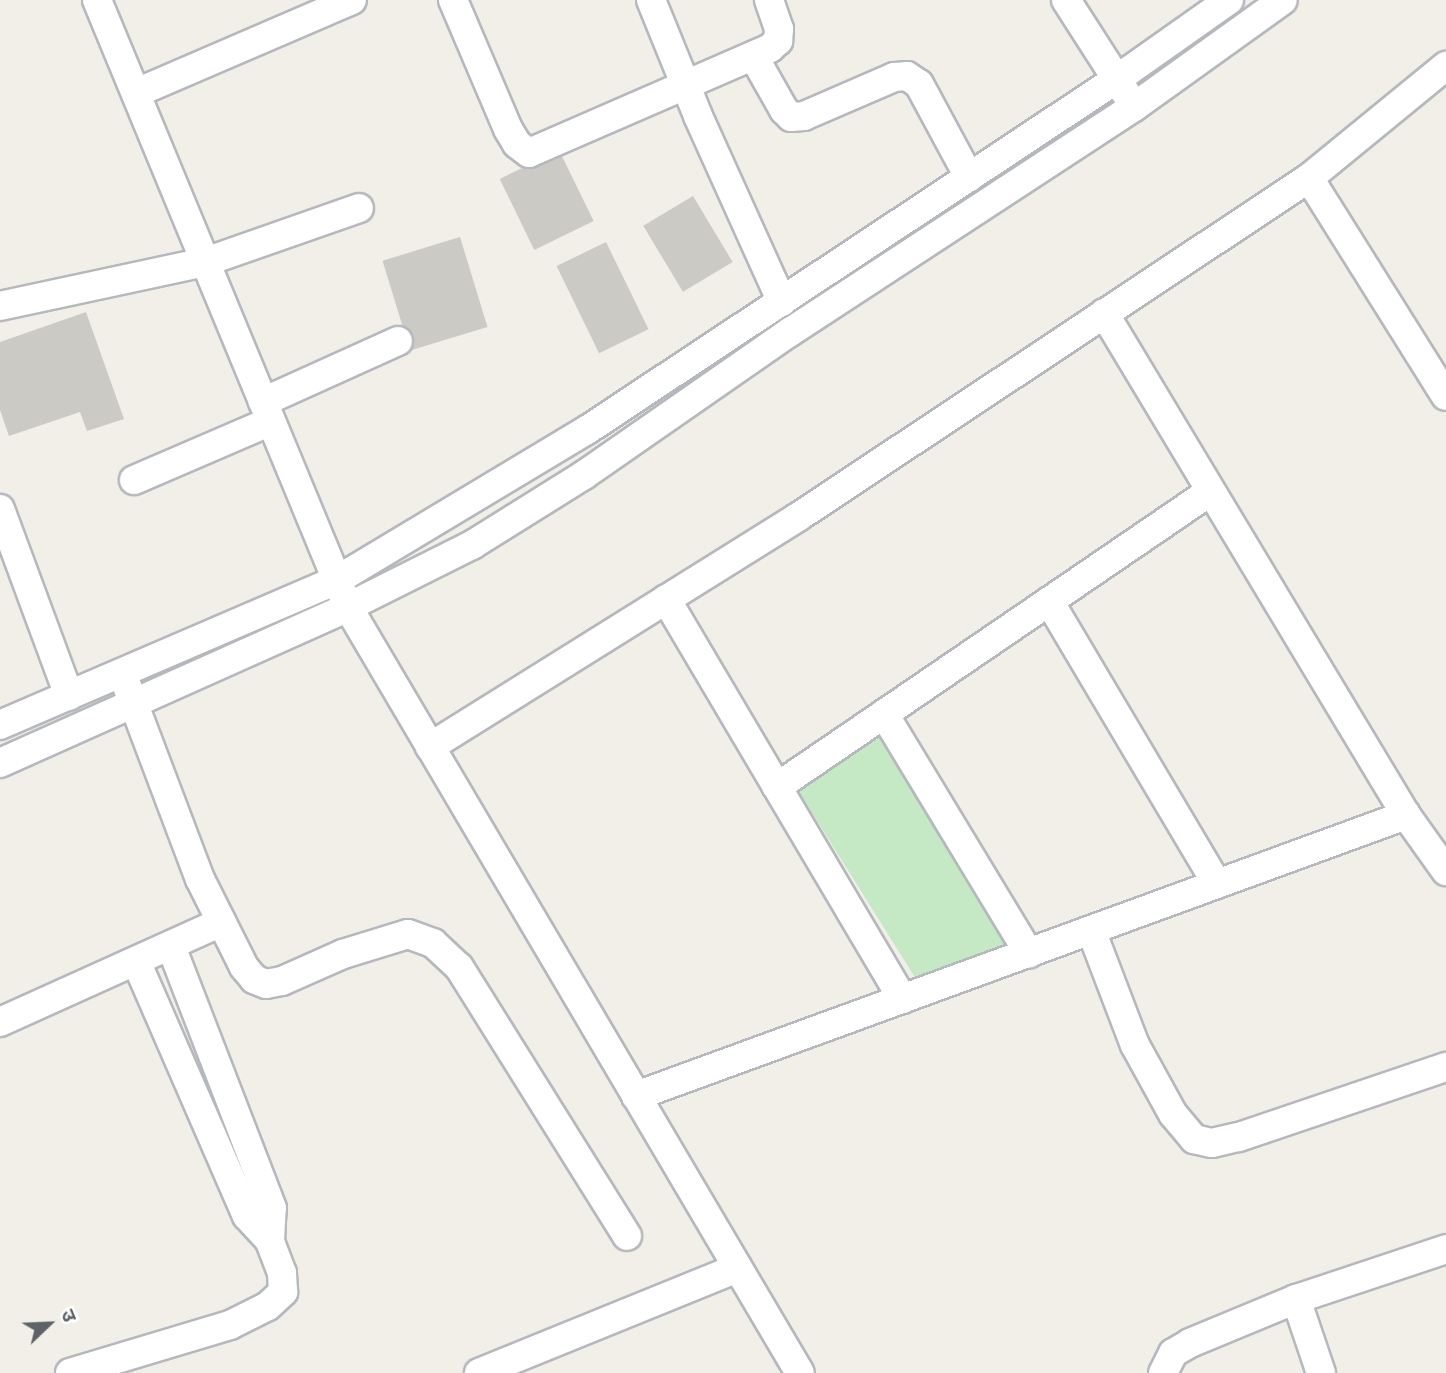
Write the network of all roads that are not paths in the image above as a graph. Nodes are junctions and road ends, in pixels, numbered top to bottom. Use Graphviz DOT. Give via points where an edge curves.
graph roads {
  1 [pos="97,0"];
  2 [pos="352,0"];
  3 [pos="453,0"];
  4 [pos="651,0"];
  5 [pos="769,0"];
  6 [pos="1066,0"];
  7 [pos="1229,0"];
  8 [pos="1283,0"];
  9 [pos="754,57"];
  10 [pos="1446,66"];
  11 [pos="1117,79"];
  12 [pos="687,84"];
  13 [pos="136,93"];
  14 [pos="1134,107"];
  15 [pos="969,177"];
  16 [pos="1309,178"];
  17 [pos="359,208"];
  18 [pos="205,262"];
  19 [pos="782,302"];
  20 [pos="0,306"];
  21 [pos="1104,313"];
  22 [pos="398,341"];
  23 [pos="1446,396"];
  24 [pos="267,411"];
  25 [pos="134,480"];
  26 [pos="1211,491"];
  27 [pos="0,509"];
  28 [pos="337,580"];
  29 [pos="666,599"];
  30 [pos="1049,601"];
  31 [pos="348,607"];
  32 [pos="122,674"];
  33 [pos="69,696"];
  34 [pos="135,702"];
  35 [pos="884,714"];
  36 [pos="0,725"];
  37 [pos="430,747"];
  38 [pos="0,763"];
  39 [pos="777,787"];
  40 [pos="1406,815"];
  41 [pos="1446,871"];
  42 [pos="1217,884"];
  43 [pos="221,922"];
  44 [pos="1091,930"];
  45 [pos="171,946"];
  46 [pos="1029,953"];
  47 [pos="136,961"];
  48 [pos="902,999"];
  49 [pos="0,1022"];
  50 [pos="1446,1067"];
  51 [pos="636,1096"];
  52 [pos="627,1236"];
  53 [pos="270,1241"];
  54 [pos="1446,1249"];
  55 [pos="738,1268"];
  56 [pos="1296,1298"];
  57 [pos="70,1373"];
  58 [pos="479,1373"];
  59 [pos="800,1373"];
  60 [pos="1163,1373"];
  61 [pos="1321,1373"];
  1 -- 13 [label="street"];
  2 -- 13 [label="street"];
  3 -- 12 [label="street" via="508,129 529,153"];
  4 -- 12 [label="street"];
  5 -- 9 [label="street" via="779,29 778,41"];
  6 -- 11 [label="street"];
  7 -- 11 [label="street"];
  8 -- 14 [label="street"];
  9 -- 12 [label="street"];
  9 -- 15 [label="street" via="791,117 906,76 919,84"];
  10 -- 16 [label="street"];
  11 -- 14 [label="street"];
  11 -- 15 [label="street"];
  12 -- 19 [label="street"];
  13 -- 18 [label="street"];
  14 -- 31 [label="street" via="790,332 584,475 472,545"];
  15 -- 19 [label="street"];
  16 -- 21 [label="street"];
  16 -- 23 [label="street"];
  17 -- 18 [label="street"];
  18 -- 20 [label="street"];
  18 -- 24 [label="street"];
  19 -- 28 [label="street" via="587,430"];
  21 -- 26 [label="street"];
  21 -- 29 [label="street" via="798,517"];
  22 -- 24 [label="street"];
  24 -- 25 [label="street"];
  24 -- 28 [label="street"];
  26 -- 30 [label="street"];
  26 -- 40 [label="street"];
  27 -- 33 [label="street"];
  28 -- 31 [label="street"];
  28 -- 32 [label="street"];
  29 -- 37 [label="street"];
  29 -- 39 [label="street"];
  30 -- 35 [label="street"];
  30 -- 42 [label="street"];
  31 -- 34 [label="street"];
  31 -- 37 [label="street"];
  32 -- 33 [label="street"];
  32 -- 34 [label="street"];
  33 -- 36 [label="street"];
  34 -- 38 [label="street"];
  34 -- 43 [label="street" via="200,878"];
  35 -- 39 [label="street"];
  35 -- 46 [label="street"];
  37 -- 51 [label="street"];
  39 -- 48 [label="street"];
  40 -- 41 [label="street"];
  40 -- 42 [label="street"];
  42 -- 44 [label="street"];
  43 -- 45 [label="street"];
  43 -- 52 [label="street" via="244,967 266,984 408,934 433,943 459,967"];
  44 -- 46 [label="street"];
  44 -- 50 [label="street" via="1135,1045 1173,1114 1194,1139 1212,1143 1240,1137"];
  45 -- 47 [label="street"];
  45 -- 53 [label="street" via="272,1208"];
  46 -- 48 [label="street"];
  47 -- 49 [label="street"];
  47 -- 53 [label="street" via="247,1216"];
  48 -- 51 [label="street"];
  51 -- 55 [label="street"];
  53 -- 57 [label="street" via="282,1273 283,1292 268,1306 230,1325"];
  54 -- 56 [label="street"];
  55 -- 58 [label="street"];
  55 -- 59 [label="street"];
  56 -- 60 [label="street" via="1190,1343 1174,1353"];
  56 -- 61 [label="street"];
}
